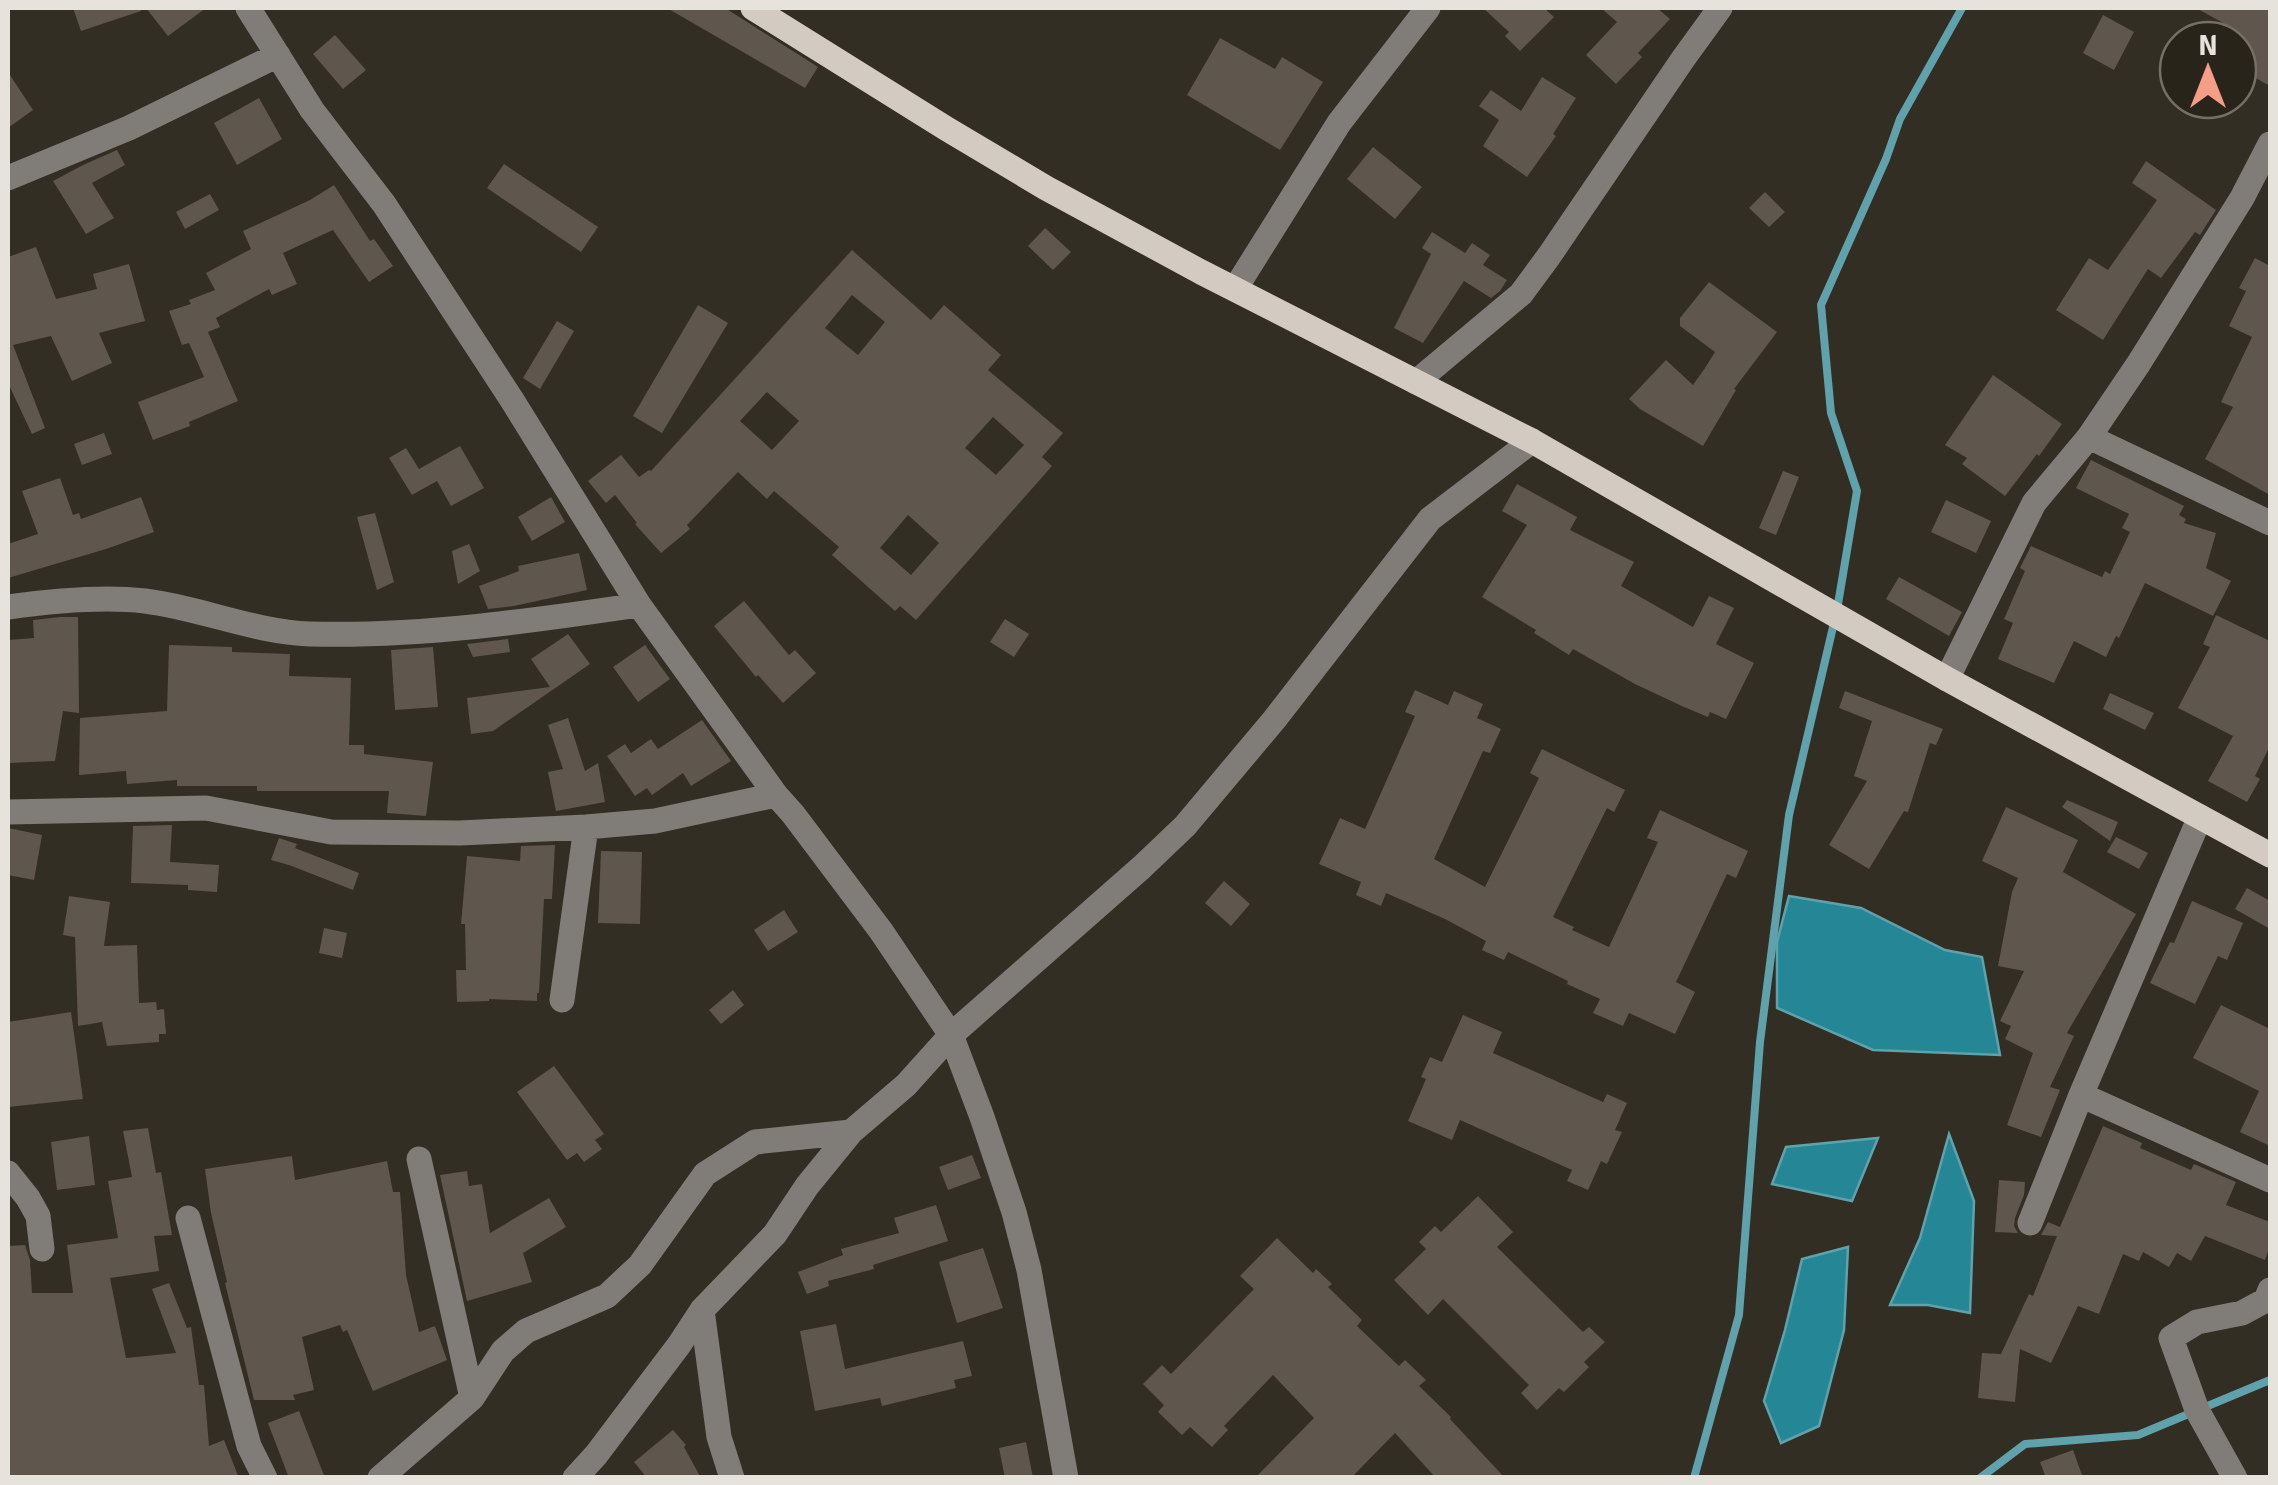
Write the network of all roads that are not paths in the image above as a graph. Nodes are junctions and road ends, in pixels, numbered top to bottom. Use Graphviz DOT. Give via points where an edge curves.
graph roads {
  1 [pos="248,8"];
  2 [pos="753,8"];
  3 [pos="1428,8"];
  4 [pos="1720,8"];
  5 [pos="278,55"];
  6 [pos="2270,144"];
  7 [pos="8,178"];
  8 [pos="1235,289"];
  9 [pos="1416,382"];
  10 [pos="2089,436"];
  11 [pos="1532,441"];
  12 [pos="2270,523"];
  13 [pos="638,605"];
  14 [pos="8,607"];
  15 [pos="1947,679"];
  16 [pos="776,795"];
  17 [pos="8,812"];
  18 [pos="2200,817"];
  19 [pos="586,828"];
  20 [pos="2270,855"];
  21 [pos="562,1000"];
  22 [pos="951,1035"];
  23 [pos="2081,1095"];
  24 [pos="851,1132"];
  25 [pos="419,1159"];
  26 [pos="8,1172"];
  27 [pos="2270,1180"];
  28 [pos="188,1218"];
  29 [pos="2030,1223"];
  30 [pos="42,1248"];
  31 [pos="2270,1290"];
  32 [pos="702,1310"];
  33 [pos="472,1398"];
  34 [pos="265,1478"];
  35 [pos="380,1478"];
  36 [pos="574,1478"];
  37 [pos="732,1478"];
  38 [pos="1066,1478"];
  39 [pos="2234,1478"];
  1 -- 5 [label="street"];
  2 -- 8 [label="main road" via="1013,168"];
  3 -- 8 [label="street" via="1340,123"];
  4 -- 9 [label="street" via="1521,294"];
  5 -- 7 [label="street"];
  5 -- 13 [label="street" via="406,236"];
  6 -- 10 [label="street"];
  8 -- 9 [label="main road"];
  9 -- 11 [label="main road"];
  10 -- 12 [label="street"];
  10 -- 15 [label="street" via="2034,503"];
  11 -- 15 [label="main road"];
  11 -- 22 [label="street" via="1430,518 1186,826"];
  13 -- 14 [label="street" via="517,623 307,634 144,601"];
  13 -- 16 [label="street"];
  15 -- 18 [label="main road"];
  16 -- 19 [label="street"];
  16 -- 22 [label="street"];
  17 -- 19 [label="street" via="206,808 331,832"];
  18 -- 20 [label="main road"];
  18 -- 23 [label="street"];
  19 -- 21 [label="street"];
  22 -- 24 [label="street"];
  22 -- 38 [label="street" via="1014,1212"];
  23 -- 27 [label="street"];
  23 -- 29 [label="street"];
  24 -- 32 [label="street" via="775,1234"];
  24 -- 33 [label="street" via="754,1142 705,1174 640,1265 607,1296 526,1331"];
  25 -- 33 [label="street"];
  26 -- 30 [label="street" via="38,1216"];
  28 -- 34 [label="street" via="249,1446"];
  31 -- 39 [label="street" via="2266,1300 2242,1313 2198,1322 2171,1338 2196,1410"];
  32 -- 36 [label="street"];
  32 -- 37 [label="street" via="719,1437"];
  33 -- 35 [label="street"];
}
